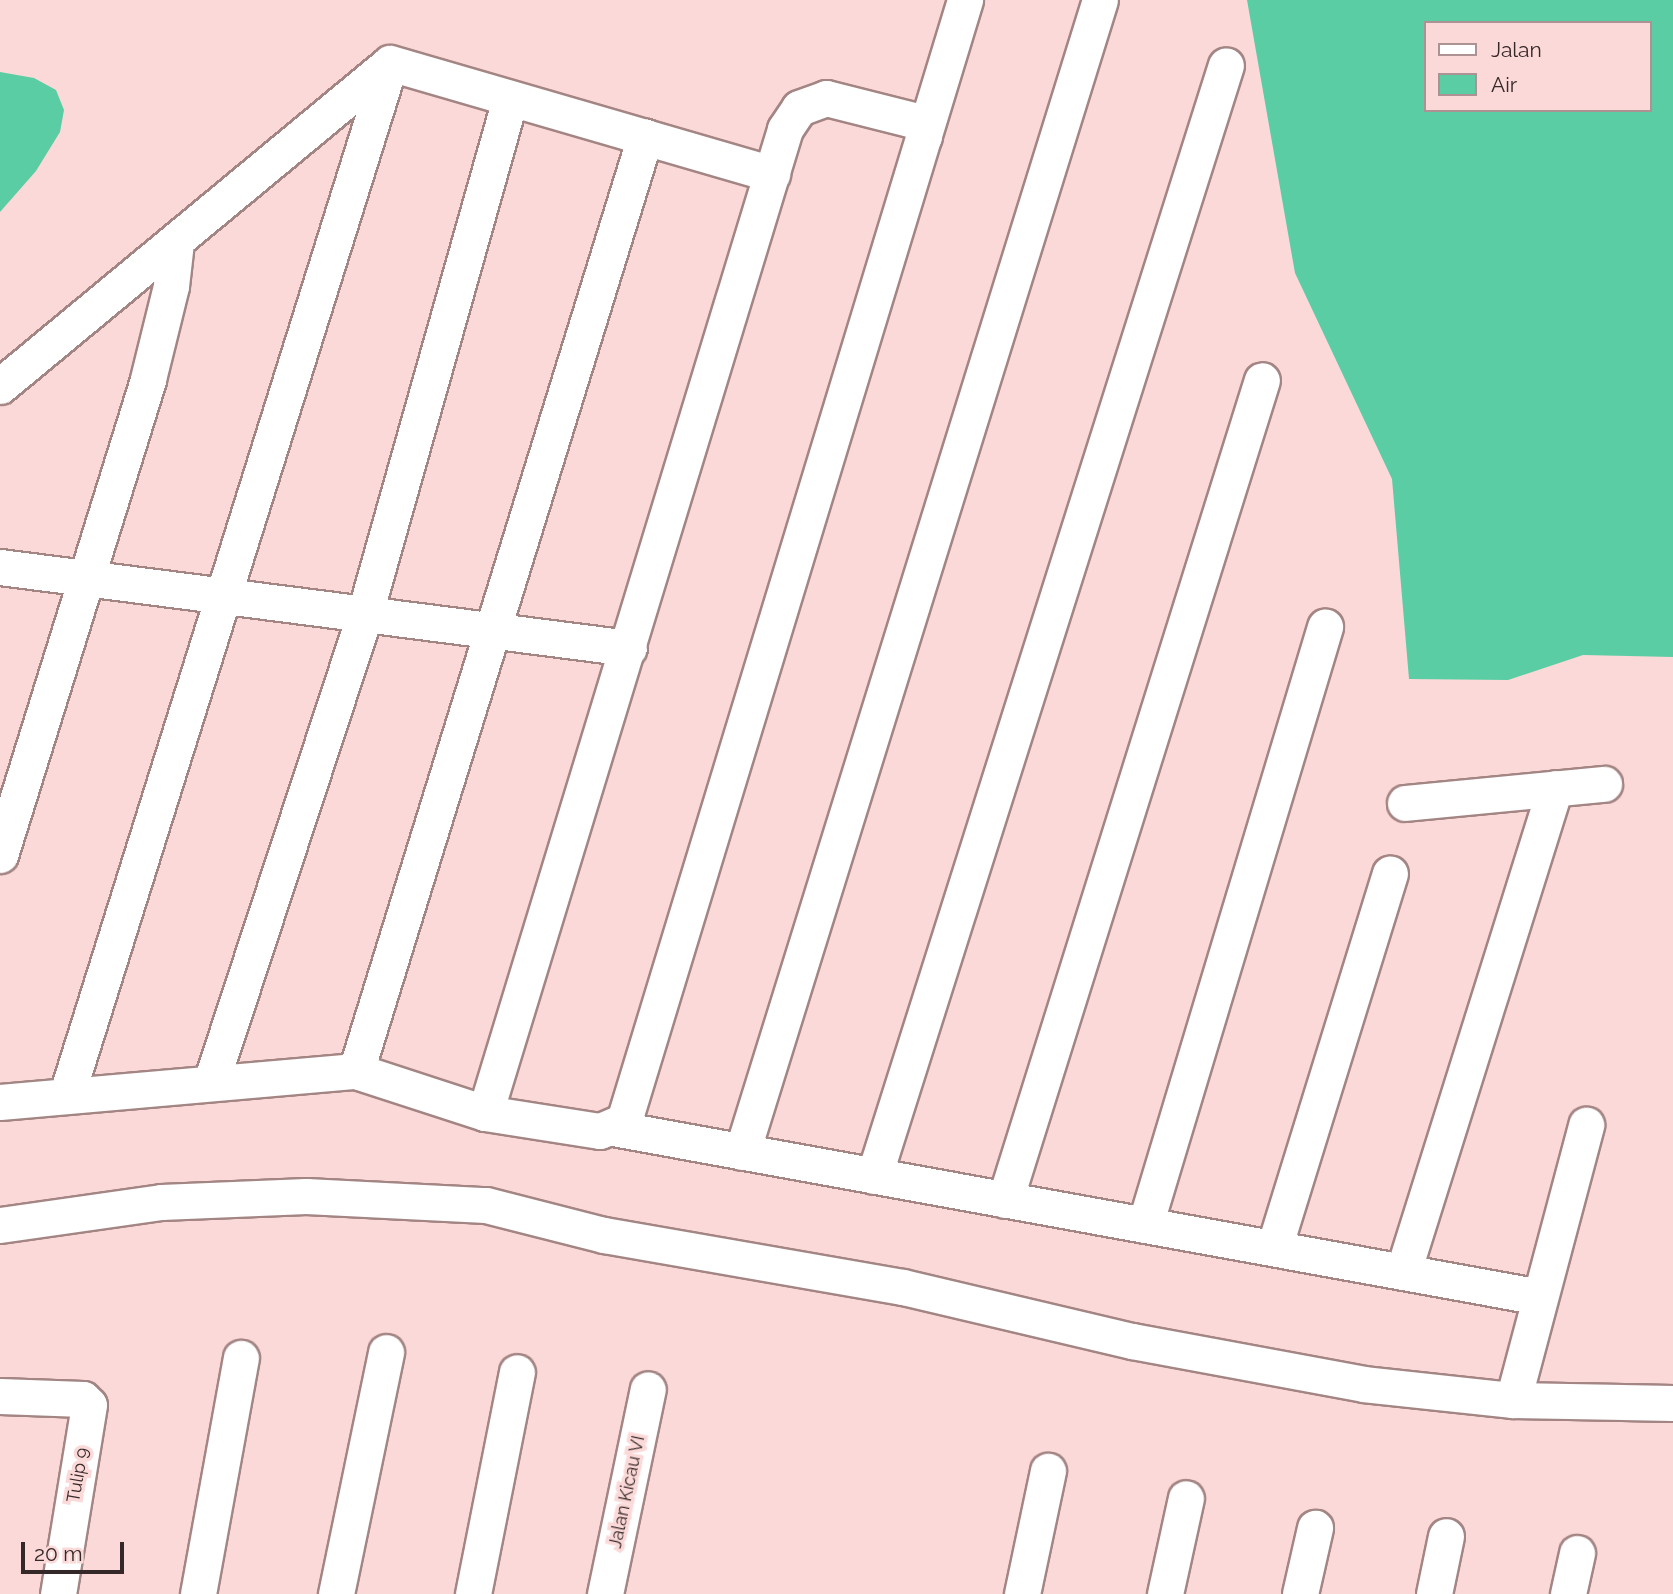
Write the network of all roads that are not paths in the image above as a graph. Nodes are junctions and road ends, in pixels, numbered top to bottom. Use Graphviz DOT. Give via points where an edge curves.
graph roads {
  1 [pos="965,0"];
  2 [pos="1100,0"];
  3 [pos="390,63"];
  4 [pos="1226,65"];
  5 [pos="510,99"];
  6 [pos="645,137"];
  7 [pos="924,137"];
  8 [pos="772,174"];
  9 [pos="176,242"];
  10 [pos="1262,380"];
  11 [pos="1,387"];
  12 [pos="0,567"];
  13 [pos="85,576"];
  14 [pos="226,595"];
  15 [pos="365,613"];
  16 [pos="1325,627"];
  17 [pos="493,630"];
  18 [pos="629,648"];
  19 [pos="1604,784"];
  20 [pos="1555,788"];
  21 [pos="1405,803"];
  22 [pos="0,855"];
  23 [pos="1390,874"];
  24 [pos="356,1071"];
  25 [pos="211,1082"];
  26 [pos="67,1094"];
  27 [pos="0,1102"];
  28 [pos="485,1113"];
  29 [pos="1586,1125"];
  30 [pos="613,1128"];
  31 [pos="742,1152"];
  32 [pos="874,1176"];
  33 [pos="1005,1200"];
  34 [pos="0,1225"];
  35 [pos="1145,1225"];
  36 [pos="1275,1248"];
  37 [pos="1403,1272"];
  38 [pos="1540,1297"];
  39 [pos="386,1352"];
  40 [pos="241,1357"];
  41 [pos="517,1372"];
  42 [pos="648,1389"];
  43 [pos="0,1396"];
  44 [pos="1513,1400"];
  45 [pos="1673,1403"];
  46 [pos="1048,1471"];
  47 [pos="1186,1498"];
  48 [pos="1315,1528"];
  49 [pos="1446,1536"];
  50 [pos="1577,1553"];
  51 [pos="58,1594"];
  52 [pos="198,1594"];
  53 [pos="336,1594"];
  54 [pos="473,1594"];
  55 [pos="605,1594"];
  56 [pos="1022,1594"];
  57 [pos="1165,1594"];
  58 [pos="1300,1594"];
  59 [pos="1434,1594"];
  60 [pos="1568,1594"];
  1 -- 7 [label="street"];
  2 -- 31 [label="street"];
  3 -- 5 [label="street"];
  3 -- 9 [label="street"];
  3 -- 14 [label="street"];
  4 -- 32 [label="street"];
  5 -- 6 [label="street"];
  5 -- 15 [label="street"];
  6 -- 8 [label="street"];
  6 -- 17 [label="street"];
  7 -- 8 [label="street" via="922,126 913,120 826,98 812,100 791,118"];
  7 -- 30 [label="street" via="624,1121"];
  8 -- 18 [label="street"];
  9 -- 11 [label="street"];
  9 -- 13 [label="street" via="171,286 148,379"];
  10 -- 33 [label="street"];
  12 -- 13 [label="street"];
  13 -- 14 [label="street"];
  13 -- 22 [label="street"];
  14 -- 15 [label="street"];
  14 -- 26 [label="street"];
  15 -- 17 [label="street"];
  15 -- 25 [label="street"];
  16 -- 35 [label="street"];
  17 -- 18 [label="street"];
  17 -- 24 [label="street"];
  18 -- 28 [label="street"];
  19 -- 20 [label="street"];
  20 -- 21 [label="street"];
  20 -- 37 [label="street"];
  23 -- 36 [label="street"];
  24 -- 25 [label="street"];
  24 -- 28 [label="street"];
  25 -- 26 [label="street"];
  26 -- 27 [label="street"];
  28 -- 30 [label="street" via="600,1131"];
  29 -- 38 [label="street"];
  30 -- 31 [label="street"];
  31 -- 32 [label="street"];
  32 -- 33 [label="street"];
  33 -- 35 [label="street"];
  34 -- 44 [label="street" via="147,1203 253,1198 306,1196 486,1205 604,1235 903,1287 1132,1341 1363,1384"];
  35 -- 36 [label="street"];
  36 -- 37 [label="street"];
  37 -- 38 [label="street"];
  38 -- 44 [label="street"];
  39 -- 53 [label="street"];
  40 -- 52 [label="street"];
  41 -- 54 [label="street"];
  42 -- 55 [label="street, Jalan Kicau VI"];
  43 -- 51 [label="street, Tulip 9" via="83,1399 89,1413"];
  44 -- 45 [label="street"];
  46 -- 56 [label="street"];
  47 -- 57 [label="street"];
  48 -- 58 [label="street"];
  49 -- 59 [label="street"];
  50 -- 60 [label="street"];
}
